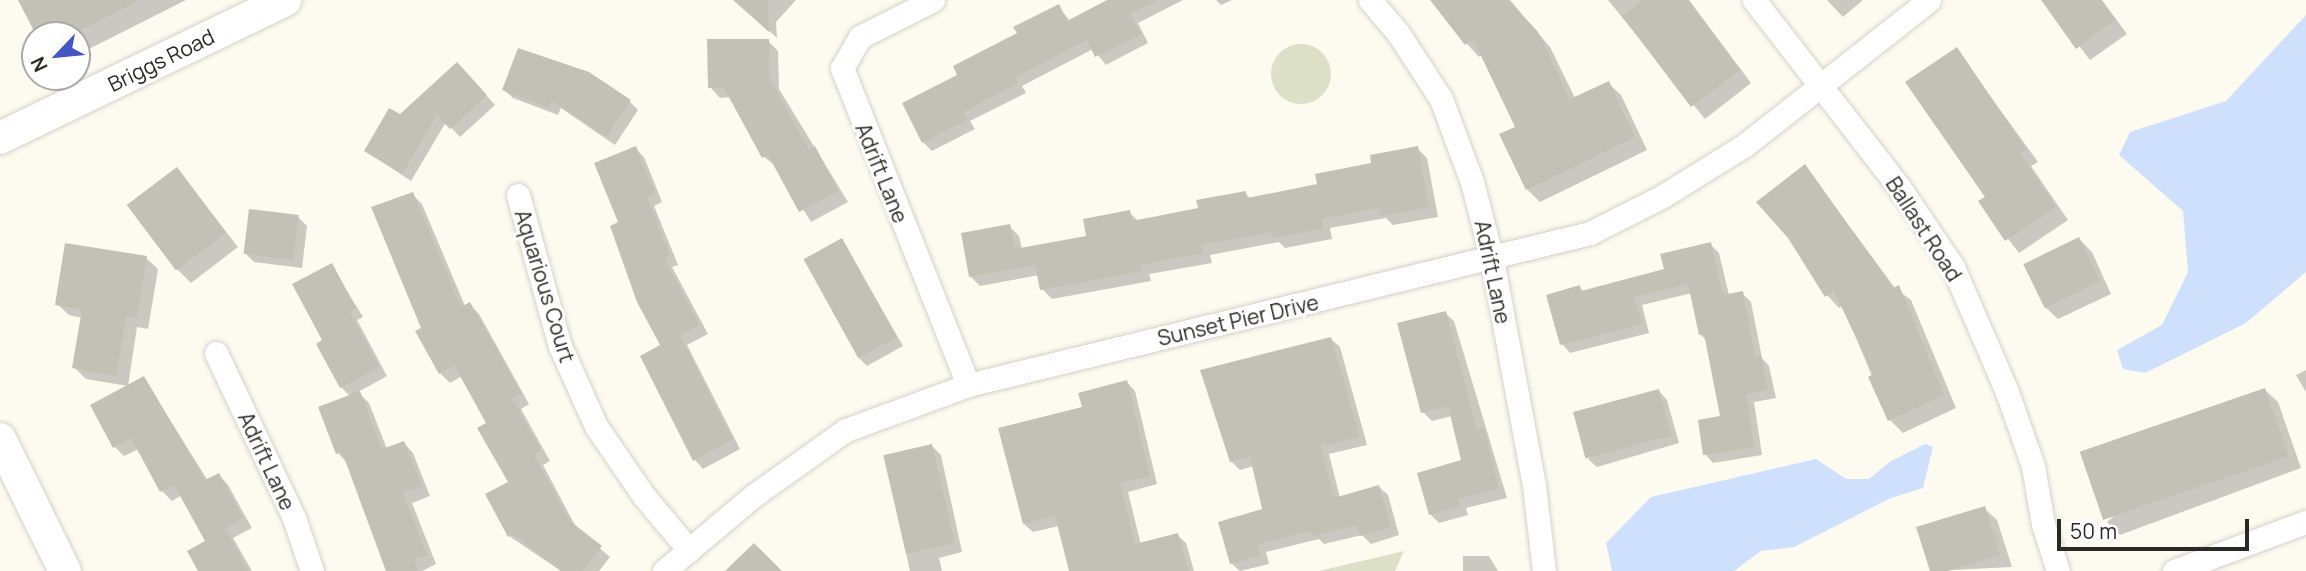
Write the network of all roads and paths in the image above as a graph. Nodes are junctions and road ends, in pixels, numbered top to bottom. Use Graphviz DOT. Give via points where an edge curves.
graph roads {
  1 [pos="285,0"];
  2 [pos="933,0"];
  3 [pos="1370,0"];
  4 [pos="1754,0"];
  5 [pos="1929,0"];
  6 [pos="1821,85"];
  7 [pos="0,138"];
  8 [pos="518,195"];
  9 [pos="1492,259"];
  10 [pos="216,353"];
  11 [pos="968,385"];
  12 [pos="0,439"];
  13 [pos="2306,522"];
  14 [pos="689,550"];
  15 [pos="65,571"];
  16 [pos="312,571"];
  17 [pos="664,571"];
  18 [pos="1544,571"];
  19 [pos="2058,571"];
  20 [pos="2174,571"];
  1 -- 7 [label="main road, Briggs Road"];
  2 -- 11 [label="street, Adrift Lane" via="860,37 842,68"];
  3 -- 9 [label="street, Adrift Lane" via="1398,33 1441,99 1472,182"];
  4 -- 6 [label="street, Ballast Road"];
  5 -- 6 [label="street, Sunset Pier Drive"];
  6 -- 9 [label="street, Sunset Pier Drive" via="1745,145 1663,196 1590,233"];
  6 -- 19 [label="street, Ballast Road" via="1953,267 2020,429"];
  8 -- 14 [label="street, Aquarious Court" via="560,346 596,426 643,495"];
  9 -- 11 [label="street, Sunset Pier Drive"];
  9 -- 18 [label="street, Adrift Lane" via="1534,485"];
  10 -- 16 [label="street, Adrift Lane" via="294,518"];
  11 -- 14 [label="street, Sunset Pier Drive" via="846,430 753,496"];
  12 -- 15 [label="main road"];
  13 -- 20 [label="street"];
  14 -- 17 [label="street, Sunset Pier Drive"];
}
